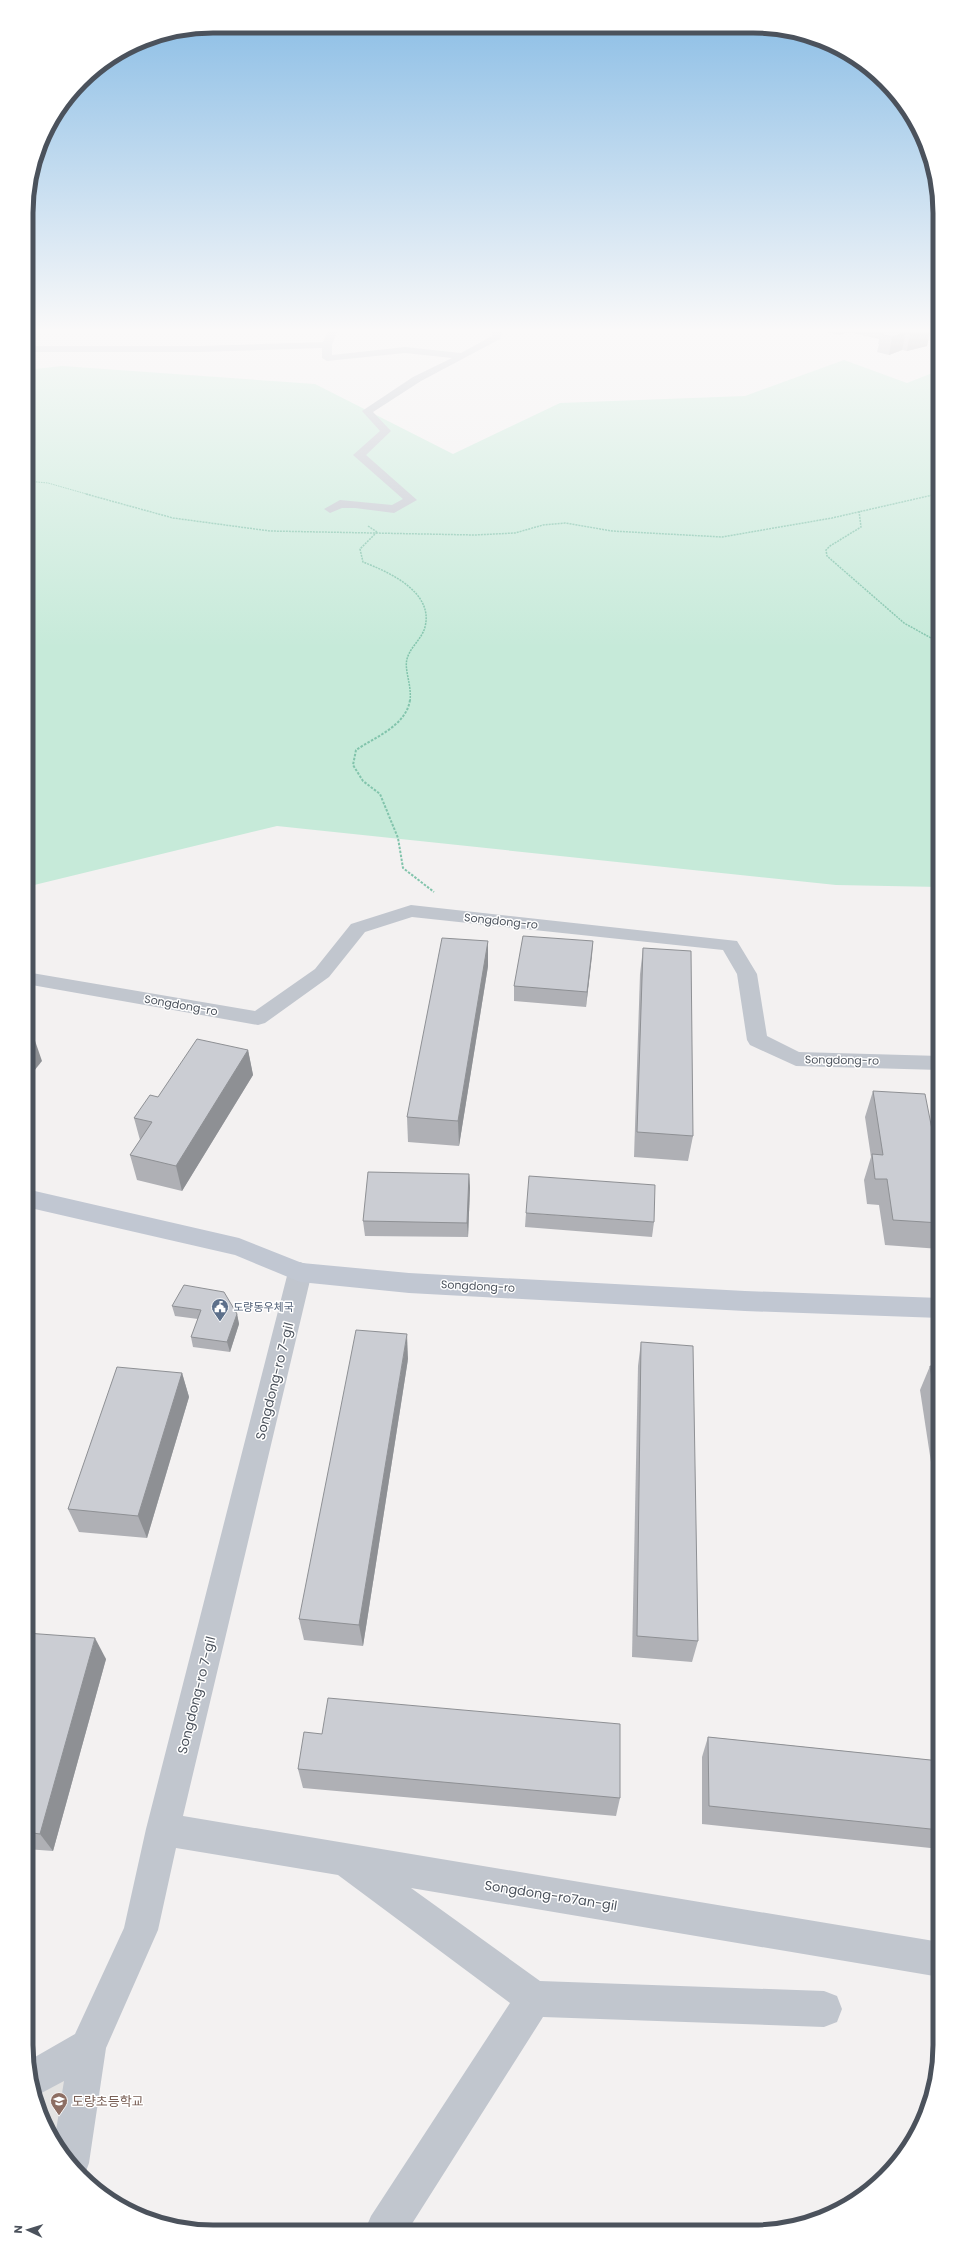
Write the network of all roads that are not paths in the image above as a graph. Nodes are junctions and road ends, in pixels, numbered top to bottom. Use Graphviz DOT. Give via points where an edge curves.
graph roads {
  1 [pos="379,437"];
  2 [pos="330,509"];
  3 [pos="33,979"];
  4 [pos="933,1063"];
  5 [pos="33,1200"];
  6 [pos="300,1272"];
  7 [pos="933,1308"];
  8 [pos="163,1829"];
  9 [pos="345,1860"];
  10 [pos="933,1959"];
  11 [pos="534,1999"];
  12 [pos="824,2010"];
  13 [pos="88,2047"];
  14 [pos="36,2077"];
  15 [pos="71,2156"];
  16 [pos="388,2225"];
  1 -- 2 [label="street" via="359,455 411,500 394,509 355,504 340,504"];
  3 -- 4 [label="street, Songdong-ro" via="258,1018 322,973 358,928 411,911 730,945 747,974 757,1040 796,1059"];
  5 -- 6 [label="street, Songdong-ro" via="239,1247"];
  6 -- 7 [label="street, Songdong-ro" via="481,1287"];
  6 -- 8 [label="street, Songdong-ro 7-gil"];
  8 -- 9 [label="street, Songdong-ro7an-gil"];
  8 -- 13 [label="street, Songdong-ro 7-gil" via="141,1930"];
  9 -- 10 [label="street, Songdong-ro7an-gil"];
  9 -- 11 [label="street"];
  11 -- 12 [label="street"];
  11 -- 16 [label="street"];
  13 -- 14 [label="street"];
  13 -- 15 [label="street, Songdong-ro 7-gil"];
}
